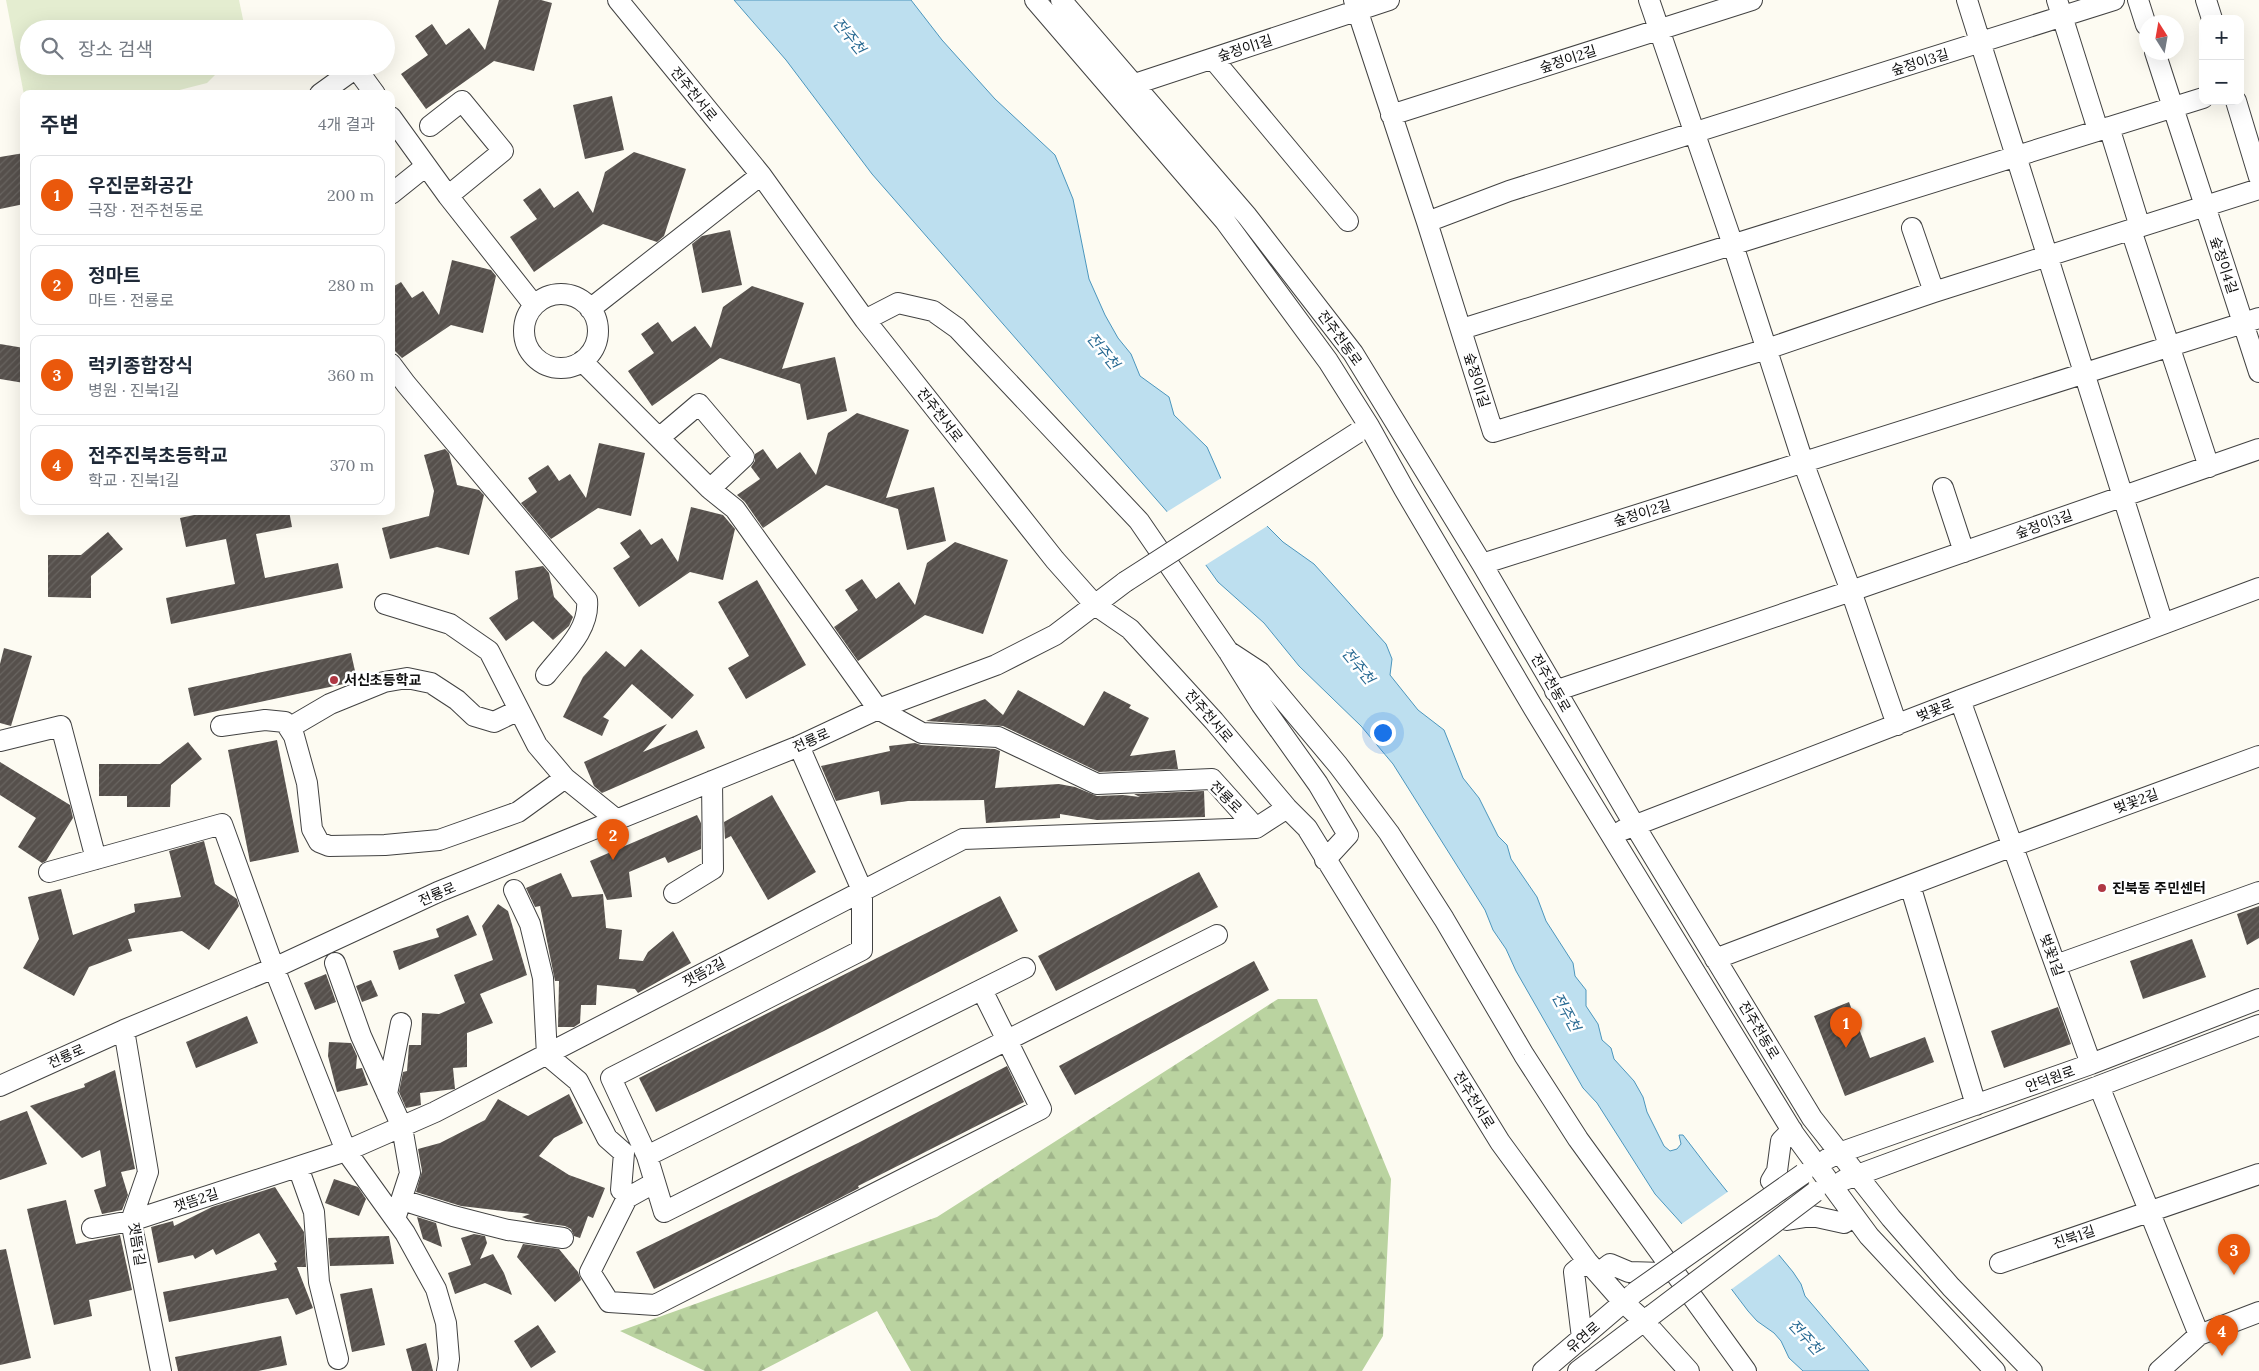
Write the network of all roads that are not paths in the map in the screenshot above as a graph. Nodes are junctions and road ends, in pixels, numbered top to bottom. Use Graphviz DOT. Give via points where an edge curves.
graph roads {
  1 [pos="618,0"];
  2 [pos="1035,0"];
  3 [pos="1061,0"];
  4 [pos="1389,0"];
  5 [pos="1649,0"];
  6 [pos="1752,0"];
  7 [pos="1967,0"];
  8 [pos="2138,0"];
  9 [pos="2206,0"];
  10 [pos="2106,3"];
  11 [pos="1356,6"];
  12 [pos="2059,8"];
  13 [pos="2143,15"];
  14 [pos="2211,15"];
  15 [pos="1658,30"];
  16 [pos="1980,43"];
  17 [pos="1213,59"];
  18 [pos="2158,60"];
  19 [pos="346,75"];
  20 [pos="361,75"];
  21 [pos="1132,85"];
  22 [pos="326,90"];
  23 [pos="372,90"];
  24 [pos="2199,99"];
  25 [pos="2237,105"];
  26 [pos="2173,107"];
  27 [pos="1391,115"];
  28 [pos="395,123"];
  29 [pos="430,126"];
  30 [pos="2103,129"];
  31 [pos="1693,133"];
  32 [pos="2016,156"];
  33 [pos="426,166"];
  34 [pos="761,175"];
  35 [pos="2259,177"];
  36 [pos="2259,189"];
  37 [pos="395,191"];
  38 [pos="448,196"];
  39 [pos="2205,207"];
  40 [pos="1348,221"];
  41 [pos="1427,222"];
  42 [pos="1912,228"];
  43 [pos="2136,229"];
  44 [pos="1733,245"];
  45 [pos="2047,257"];
  46 [pos="1934,292"];
  47 [pos="534,305"];
  48 [pos="590,309"];
  49 [pos="865,320"];
  50 [pos="2251,321"];
  51 [pos="1462,329"];
  52 [pos="2170,346"];
  53 [pos="1767,349"];
  54 [pos="582,361"];
  55 [pos="395,369"];
  56 [pos="2259,372"];
  57 [pos="2084,374"];
  58 [pos="1390,412"];
  59 [pos="1363,430"];
  60 [pos="658,438"];
  61 [pos="2251,452"];
  62 [pos="1803,462"];
  63 [pos="2209,467"];
  64 [pos="1943,488"];
  65 [pos="710,489"];
  66 [pos="2123,497"];
  67 [pos="1964,552"];
  68 [pos="1482,564"];
  69 [pos="2259,588"];
  70 [pos="1851,591"];
  71 [pos="385,604"];
  72 [pos="1095,605"];
  73 [pos="2163,624"];
  74 [pos="1228,651"];
  75 [pos="546,674"];
  76 [pos="1555,690"];
  77 [pos="1960,700"];
  78 [pos="878,709"];
  79 [pos="519,710"];
  80 [pos="1897,725"];
  81 [pos="221,726"];
  82 [pos="289,728"];
  83 [pos="0,741"];
  84 [pos="799,746"];
  85 [pos="2259,756"];
  86 [pos="565,778"];
  87 [pos="712,781"];
  88 [pos="1287,808"];
  89 [pos="617,820"];
  90 [pos="1635,826"];
  91 [pos="1256,828"];
  92 [pos="1611,834"];
  93 [pos="2013,846"];
  94 [pos="96,859"];
  95 [pos="1325,860"];
  96 [pos="49,872"];
  97 [pos="1910,885"];
  98 [pos="514,890"];
  99 [pos="862,890"];
  100 [pos="2259,892"];
  101 [pos="674,893"];
  102 [pos="1217,935"];
  103 [pos="1715,959"];
  104 [pos="336,963"];
  105 [pos="2056,965"];
  106 [pos="274,968"];
  107 [pos="1025,968"];
  108 [pos="982,990"];
  109 [pos="2259,999"];
  110 [pos="401,1023"];
  111 [pos="2259,1025"];
  112 [pos="124,1030"];
  113 [pos="1007,1040"];
  114 [pos="547,1055"];
  115 [pos="2091,1064"];
  116 [pos="1,1086"];
  117 [pos="2099,1086"];
  118 [pos="387,1094"];
  119 [pos="1976,1106"];
  120 [pos="402,1127"];
  121 [pos="1787,1135"];
  122 [pos="346,1151"];
  123 [pos="1839,1153"];
  124 [pos="647,1156"];
  125 [pos="298,1167"];
  126 [pos="1809,1170"];
  127 [pos="2259,1174"];
  128 [pos="1856,1175"];
  129 [pos="654,1183"];
  130 [pos="1823,1188"];
  131 [pos="621,1190"];
  132 [pos="1778,1191"];
  133 [pos="402,1200"];
  134 [pos="2148,1212"];
  135 [pos="1784,1215"];
  136 [pos="1844,1218"];
  137 [pos="395,1219"];
  138 [pos="131,1221"];
  139 [pos="92,1228"];
  140 [pos="563,1238"];
  141 [pos="2000,1263"];
  142 [pos="1598,1266"];
  143 [pos="1663,1273"];
  144 [pos="1629,1298"];
  145 [pos="2259,1312"];
  146 [pos="1648,1318"];
  147 [pos="2199,1335"];
  148 [pos="1582,1338"];
  149 [pos="338,1359"];
  150 [pos="161,1371"];
  151 [pos="447,1371"];
  152 [pos="1543,1371"];
  153 [pos="1578,1371"];
  154 [pos="1689,1371"];
  155 [pos="1746,1371"];
  156 [pos="1995,1371"];
  157 [pos="2032,1371"];
  158 [pos="2159,1371"];
  1 -- 34 [label="street, 전주천서로"];
  2 -- 59 [label="street, 전주천동로" via="1225,221 1328,361"];
  3 -- 21 [label="street, 전주천동로"];
  4 -- 11 [label="street, 숲정이1길"];
  5 -- 15 [label="street"];
  6 -- 15 [label="street, 숲정이2길"];
  7 -- 16 [label="street"];
  8 -- 13 [label="street"];
  9 -- 14 [label="street"];
  10 -- 12 [label="street, 숲정이3길"];
  11 -- 17 [label="street, 숲정이1길"];
  11 -- 27 [label="street, 숲정이1길"];
  12 -- 16 [label="street, 숲정이3길"];
  12 -- 30 [label="street"];
  15 -- 27 [label="street, 숲정이2길"];
  15 -- 31 [label="street"];
  16 -- 31 [label="street, 숲정이3길"];
  16 -- 32 [label="street"];
  17 -- 21 [label="street, 숲정이1길"];
  17 -- 40 [label="street"];
  18 -- 26 [label="street, 숲정이4길"];
  19 -- 22 [label="street"];
  20 -- 23 [label="street"];
  21 -- 58 [label="street, 전주천동로" via="1247,216 1353,353"];
  24 -- 26 [label="street"];
  25 -- 35 [label="street"];
  26 -- 30 [label="street"];
  26 -- 39 [label="street, 숲정이4길"];
  27 -- 41 [label="street, 숲정이1길"];
  28 -- 33 [label="street"];
  29 -- 38 [label="street" via="462,101 503,151"];
  30 -- 32 [label="street"];
  30 -- 43 [label="street"];
  31 -- 41 [label="street" via="1509,191"];
  31 -- 44 [label="street"];
  32 -- 44 [label="street"];
  32 -- 45 [label="street"];
  33 -- 37 [label="street"];
  33 -- 38 [label="street"];
  34 -- 48 [label="street"];
  34 -- 49 [label="street, 전주천서로"];
  36 -- 39 [label="street"];
  38 -- 47 [label="street"];
  39 -- 43 [label="street"];
  39 -- 50 [label="street, 숲정이4길"];
  41 -- 51 [label="street, 숲정이1길"];
  42 -- 46 [label="street"];
  43 -- 45 [label="street"];
  43 -- 52 [label="street"];
  44 -- 51 [label="street"];
  44 -- 53 [label="street"];
  45 -- 46 [label="street"];
  45 -- 57 [label="street"];
  46 -- 53 [label="street"];
  47 -- 48 [label="street" via="557,294 581,300"];
  47 -- 54 [label="street" via="524,328 530,352 543,363 560,368"];
  48 -- 54 [label="street" via="598,331 591,353"];
  49 -- 72 [label="street, 전주천서로" via="1055,560"];
  49 -- 74 [label="street" via="898,303 933,311 957,328 1139,521"];
  50 -- 52 [label="street"];
  50 -- 56 [label="street, 숲정이4길"];
  51 -- 53 [label="street, 숲정이1길" via="1493,432"];
  52 -- 57 [label="street"];
  52 -- 63 [label="street"];
  53 -- 62 [label="street"];
  54 -- 60 [label="street"];
  55 -- 75 [label="street" via="587,600 588,610 580,632"];
  57 -- 62 [label="street, 숲정이2길"];
  57 -- 66 [label="street"];
  58 -- 59 [label="street, 전룡로"];
  58 -- 68 [label="street, 전주천동로"];
  59 -- 72 [label="street, 전룡로, bridge" via="1125,582"];
  59 -- 92 [label="street, 전주천동로" via="1404,489"];
  60 -- 65 [label="street"];
  60 -- 65 [label="street" via="699,404 744,457"];
  61 -- 63 [label="street, 숲정이3길"];
  62 -- 68 [label="street, 숲정이2길"];
  62 -- 70 [label="street"];
  63 -- 66 [label="street, 숲정이3길"];
  64 -- 67 [label="street"];
  65 -- 78 [label="street" via="735,509"];
  66 -- 67 [label="street, 숲정이3길"];
  66 -- 73 [label="street"];
  67 -- 70 [label="street"];
  68 -- 76 [label="street, 전주천동로"];
  69 -- 73 [label="street, 벚꽃로"];
  70 -- 76 [label="street"];
  70 -- 80 [label="street"];
  71 -- 79 [label="street" via="450,624 489,652"];
  72 -- 78 [label="street, 전룡로" via="1055,635 996,665"];
  72 -- 88 [label="street, 전주천서로" via="1130,630 1214,721"];
  73 -- 77 [label="street, 벚꽃로"];
  74 -- 95 [label="street" via="1318,784 1348,835"];
  74 -- 155 [label="street" via="1260,672 1389,832 1578,1139"];
  76 -- 90 [label="street, 전주천동로"];
  77 -- 80 [label="street, 벚꽃로"];
  77 -- 93 [label="street, 벚꽃1길"];
  78 -- 84 [label="street, 전룡로"];
  78 -- 91 [label="street, 전룡로" via="922,733 998,737 1097,784 1212,779"];
  79 -- 82 [label="street" via="494,722 474,716 432,683 407,678 384,682 330,704"];
  79 -- 86 [label="street" via="537,745"];
  80 -- 90 [label="street, 벚꽃로"];
  81 -- 82 [label="street" via="265,720 285,722"];
  82 -- 86 [label="street" via="307,783 312,829 319,842 329,846 439,840 518,812"];
  83 -- 94 [label="street" via="61,726"];
  84 -- 87 [label="street, 전룡로"];
  84 -- 99 [label="street"];
  85 -- 93 [label="street, 벚꽃2길"];
  86 -- 89 [label="street"];
  87 -- 89 [label="street, 전룡로"];
  87 -- 101 [label="street" via="713,869"];
  88 -- 91 [label="street"];
  88 -- 95 [label="street, 전주천서로" via="1307,828"];
  89 -- 106 [label="street, 전룡로" via="438,892"];
  90 -- 92 [label="street, 벚꽃로"];
  90 -- 103 [label="street, 전주천동로"];
  91 -- 99 [label="street" via="963,839"];
  92 -- 121 [label="street, 전주천동로"];
  93 -- 97 [label="street"];
  93 -- 105 [label="street, 벚꽃1길"];
  94 -- 96 [label="street"];
  94 -- 106 [label="street" via="222,824"];
  95 -- 142 [label="street, 전주천서로" via="1500,1142"];
  97 -- 103 [label="street"];
  97 -- 119 [label="street"];
  98 -- 114 [label="street" via="530,924 543,978"];
  99 -- 114 [label="street, 잿뜸2길"];
  99 -- 124 [label="street" via="862,950 612,1078"];
  100 -- 105 [label="street"];
  102 -- 113 [label="street"];
  103 -- 123 [label="street, 전주천동로" via="1812,1118"];
  104 -- 118 [label="street" via="361,1036"];
  105 -- 115 [label="street, 벚꽃1길"];
  106 -- 112 [label="street, 전룡로"];
  106 -- 122 [label="street"];
  107 -- 108 [label="street"];
  108 -- 113 [label="street"];
  108 -- 124 [label="street"];
  109 -- 115 [label="street, 안덕원로"];
  110 -- 118 [label="street"];
  111 -- 117 [label="street, 안덕원로"];
  112 -- 116 [label="street, 전룡로"];
  112 -- 138 [label="street, 잿뜸1길" via="148,1172"];
  113 -- 129 [label="street" via="664,1212"];
  113 -- 129 [label="street" via="1041,1109 655,1305 609,1302 590,1272 627,1198"];
  114 -- 120 [label="street, 잿뜸2길"];
  114 -- 131 [label="street" via="578,1081 607,1138 624,1153"];
  115 -- 119 [label="street, 안덕원로"];
  117 -- 128 [label="street, 안덕원로"];
  117 -- 134 [label="street"];
  118 -- 120 [label="street"];
  119 -- 123 [label="street, 안덕원로"];
  120 -- 122 [label="street, 잿뜸2길"];
  120 -- 133 [label="street" via="410,1173"];
  121 -- 126 [label="street, 전주천동로"];
  121 -- 132 [label="street" via="1771,1181"];
  122 -- 125 [label="street, 잿뜸2길"];
  122 -- 137 [label="street"];
  123 -- 126 [label="street, 안덕원로"];
  123 -- 128 [label="street, 전주천동로"];
  124 -- 129 [label="street"];
  125 -- 138 [label="street, 잿뜸2길"];
  125 -- 149 [label="street" via="314,1212 319,1282"];
  126 -- 130 [label="street, 전주천동로"];
  126 -- 132 [label="street, 안덕원로, bridge"];
  127 -- 134 [label="street, 진북1길"];
  128 -- 130 [label="street, 안덕원로"];
  128 -- 157 [label="street, 전주천동로" via="1951,1288"];
  130 -- 135 [label="street, 안덕원로, bridge"];
  130 -- 136 [label="street, 전주천동로"];
  132 -- 143 [label="street, 유연로, bridge"];
  133 -- 137 [label="street"];
  133 -- 140 [label="street" via="508,1230"];
  134 -- 141 [label="street, 진북1길"];
  134 -- 147 [label="street"];
  135 -- 136 [label="street" via="1787,1220 1812,1216"];
  135 -- 146 [label="street, 유연로, bridge"];
  136 -- 156 [label="street, 전주천동로"];
  137 -- 151 [label="street" via="436,1288 446,1323"];
  138 -- 139 [label="street, 잿뜸2길"];
  138 -- 150 [label="street, 잿뜸1길"];
  142 -- 143 [label="street" via="1629,1272"];
  142 -- 144 [label="street, 전주천서로"];
  142 -- 148 [label="street" via="1574,1272"];
  143 -- 144 [label="street, 유연로, bridge"];
  144 -- 146 [label="street, 전주천서로"];
  144 -- 148 [label="street, 유연로"];
  145 -- 147 [label="street"];
  146 -- 153 [label="street, 유연로"];
  146 -- 154 [label="street, 전주천서로"];
  147 -- 158 [label="street"];
  148 -- 152 [label="street, 유연로"];
}
